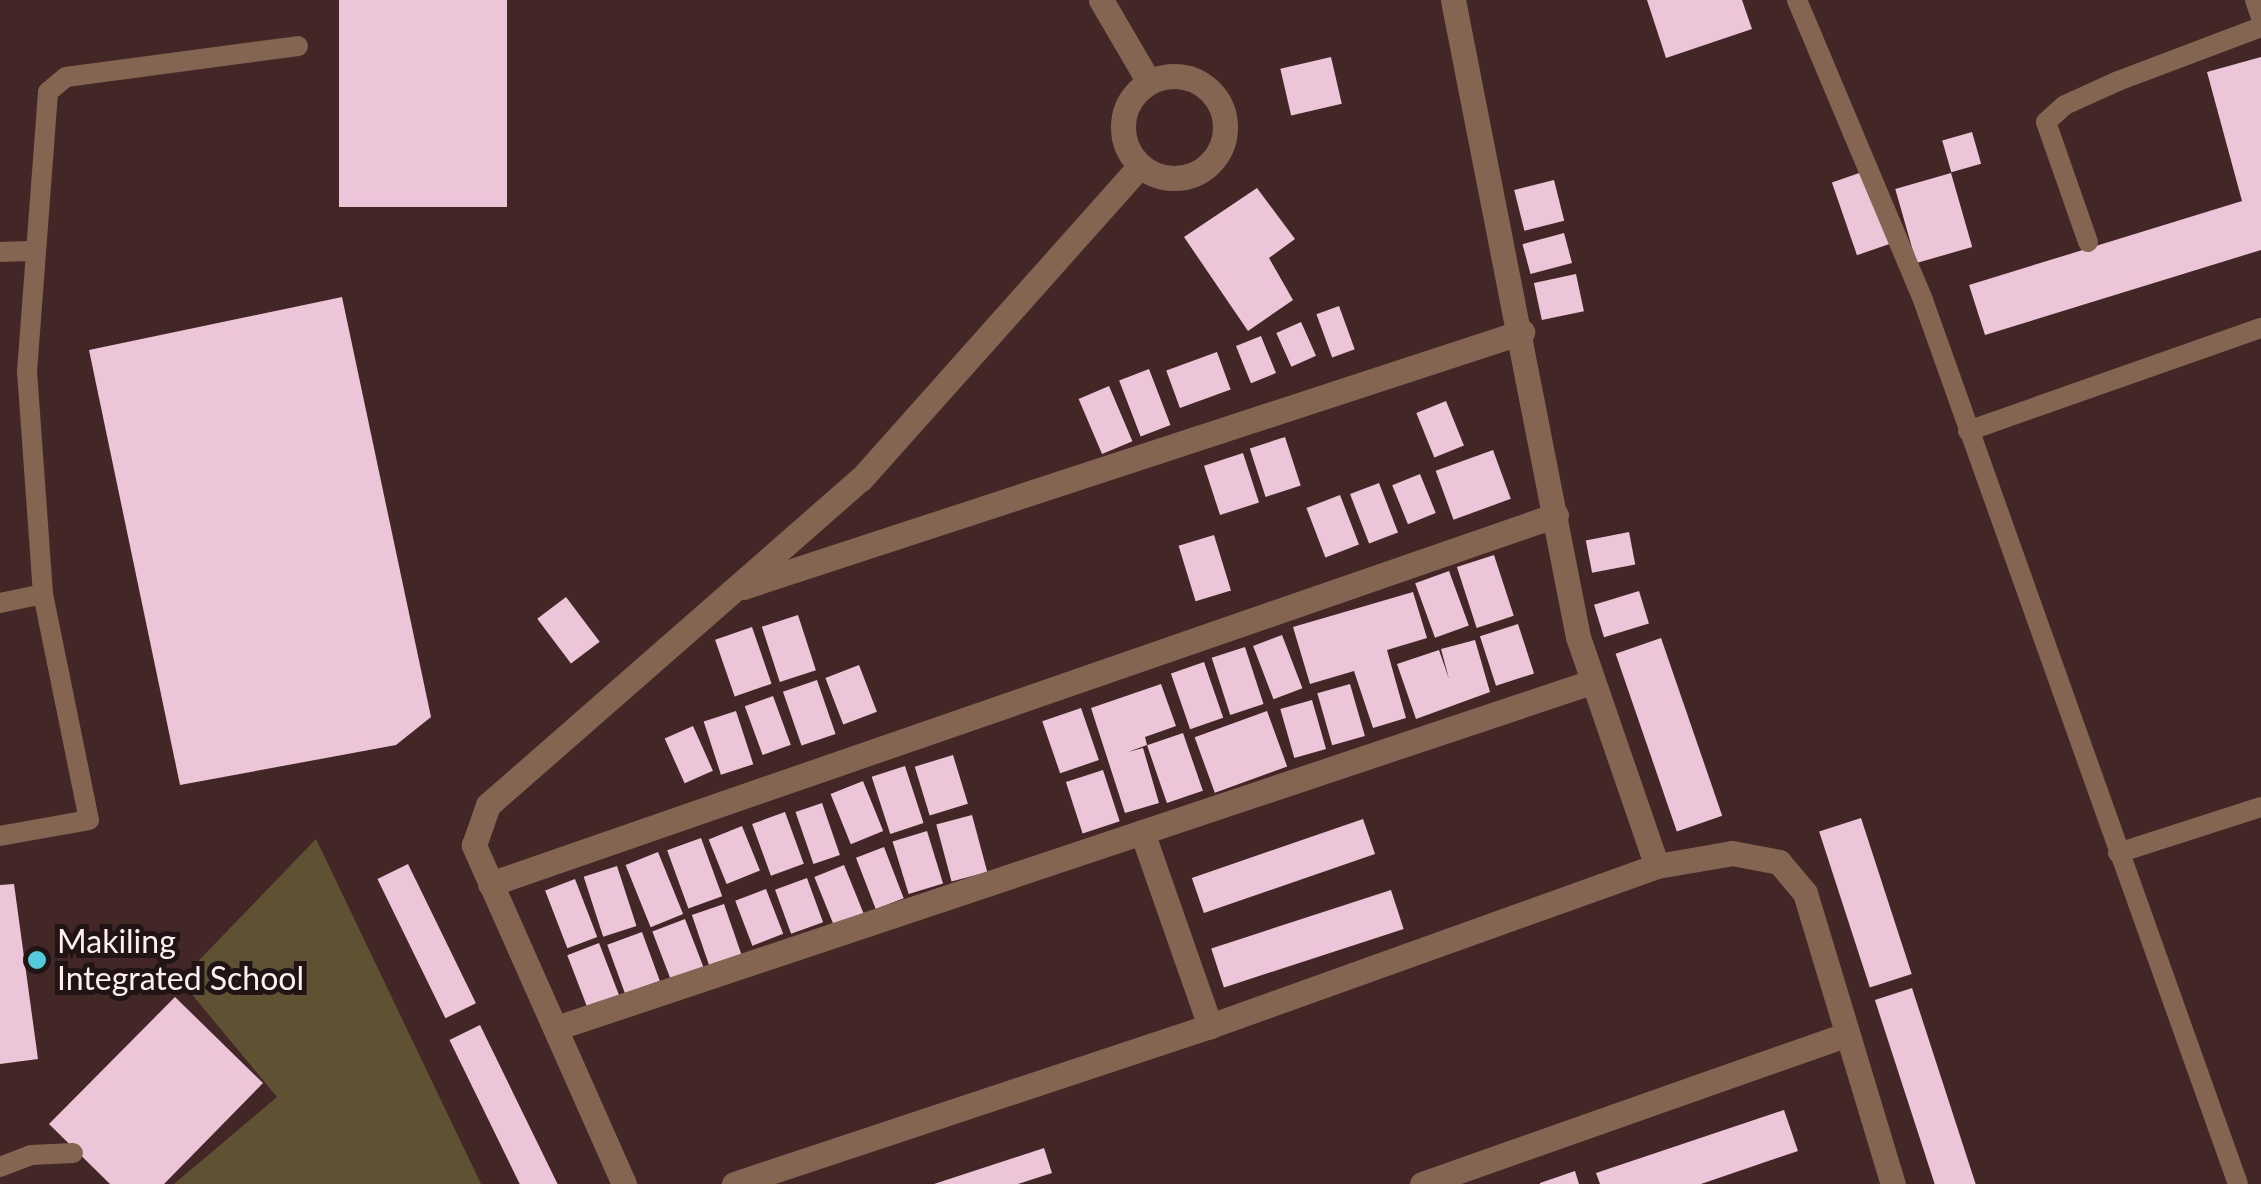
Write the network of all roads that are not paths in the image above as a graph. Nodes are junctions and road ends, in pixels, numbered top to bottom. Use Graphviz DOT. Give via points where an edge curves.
graph roads {
  1 [pos="1101,0"];
  2 [pos="1453,0"];
  3 [pos="2254,0"];
  4 [pos="1804,3"];
  5 [pos="2261,17"];
  6 [pos="2261,27"];
  7 [pos="298,46"];
  8 [pos="1149,82"];
  9 [pos="1140,166"];
  10 [pos="2088,242"];
  11 [pos="35,251"];
  12 [pos="0,252"];
  13 [pos="2261,328"];
  14 [pos="1522,332"];
  15 [pos="1968,431"];
  16 [pos="1556,516"];
  17 [pos="728,592"];
  18 [pos="43,594"];
  19 [pos="0,603"];
  20 [pos="1591,682"];
  21 [pos="2261,807"];
  22 [pos="1142,832"];
  23 [pos="0,836"];
  24 [pos="2118,854"];
  25 [pos="1657,866"];
  26 [pos="490,884"];
  27 [pos="1210,1026"];
  28 [pos="556,1028"];
  29 [pos="1845,1034"];
  30 [pos="72,1153"];
  31 [pos="0,1167"];
  32 [pos="624,1184"];
  33 [pos="734,1184"];
  34 [pos="1422,1184"];
  35 [pos="1893,1184"];
  36 [pos="2238,1184"];
  1 -- 8 [label="street"];
  2 -- 14 [label="street"];
  3 -- 5 [label="lane"];
  4 -- 15 [label="lane"];
  6 -- 10 [label="lane" via="2118,81 2065,105 2046,122"];
  7 -- 11 [label="lane" via="66,77 48,92"];
  8 -- 9 [label="street" via="1122,122"];
  8 -- 9 [label="street" via="1165,76 1198,82 1221,106 1225,123 1216,156 1204,168 1172,178"];
  9 -- 17 [label="street" via="861,479"];
  11 -- 12 [label="lane"];
  11 -- 18 [label="lane" via="27,372"];
  13 -- 15 [label="lane"];
  14 -- 16 [label="street"];
  14 -- 17 [label="street"];
  15 -- 24 [label="lane"];
  16 -- 20 [label="street"];
  16 -- 26 [label="street"];
  17 -- 26 [label="street" via="488,805 474,845"];
  18 -- 19 [label="lane"];
  18 -- 23 [label="lane" via="89,820"];
  20 -- 22 [label="street"];
  20 -- 25 [label="street"];
  21 -- 24 [label="lane"];
  22 -- 27 [label="street"];
  22 -- 28 [label="street"];
  24 -- 36 [label="lane"];
  25 -- 27 [label="street"];
  25 -- 29 [label="street" via="1732,852 1779,862 1805,893"];
  26 -- 28 [label="street"];
  27 -- 33 [label="street"];
  28 -- 32 [label="street"];
  29 -- 34 [label="street"];
  29 -- 35 [label="street"];
  30 -- 31 [label="lane" via="31,1155"];
}
